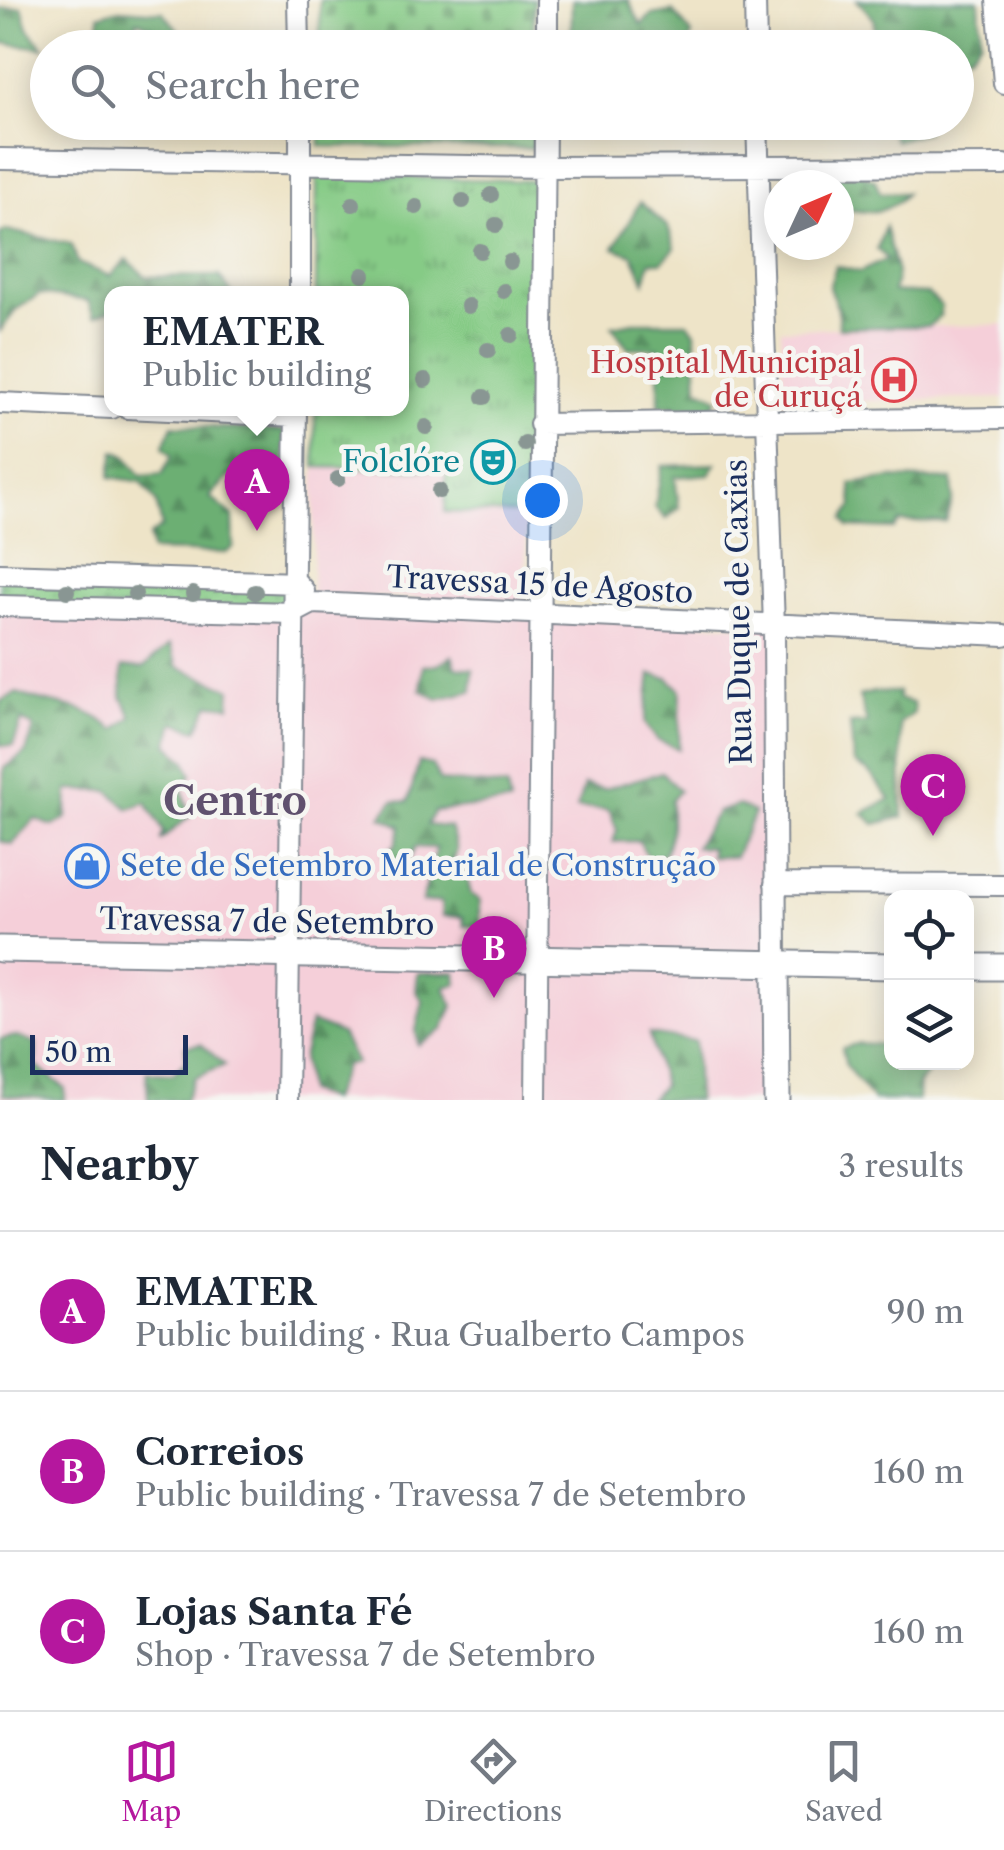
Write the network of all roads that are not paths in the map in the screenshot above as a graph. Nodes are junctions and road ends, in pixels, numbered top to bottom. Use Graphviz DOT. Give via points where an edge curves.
graph roads {
  1 [pos="298,0"];
  2 [pos="547,0"];
  3 [pos="755,0"];
  4 [pos="997,0"];
  5 [pos="299,30"];
  6 [pos="546,30"];
  7 [pos="756,30"];
  8 [pos="1004,83"];
  9 [pos="300,140"];
  10 [pos="546,140"];
  11 [pos="757,140"];
  12 [pos="0,159"];
  13 [pos="301,160"];
  14 [pos="758,162"];
  15 [pos="1004,165"];
  16 [pos="545,167"];
  17 [pos="300,286"];
  18 [pos="0,403"];
  19 [pos="104,408"];
  20 [pos="296,416"];
  21 [pos="1004,418"];
  22 [pos="767,422"];
  23 [pos="540,424"];
  24 [pos="0,574"];
  25 [pos="297,583"];
  26 [pos="0,606"];
  27 [pos="304,608"];
  28 [pos="540,616"];
  29 [pos="774,628"];
  30 [pos="1004,635"];
  31 [pos="775,884"];
  32 [pos="1004,885"];
  33 [pos="0,949"];
  34 [pos="288,954"];
  35 [pos="535,962"];
  36 [pos="776,965"];
  37 [pos="884,966"];
  38 [pos="974,967"];
  39 [pos="1004,968"];
  40 [pos="287,1100"];
  41 [pos="536,1100"];
  42 [pos="777,1100"];
  1 -- 5 [label="street"];
  2 -- 6 [label="street"];
  3 -- 7 [label="street"];
  4 -- 8 [label="street"];
  9 -- 13 [label="street"];
  10 -- 16 [label="street"];
  11 -- 14 [label="street, Rua Duque de Caxias"];
  12 -- 13 [label="street"];
  13 -- 16 [label="street"];
  13 -- 17 [label="street"];
  14 -- 15 [label="street"];
  14 -- 16 [label="street"];
  14 -- 22 [label="street, Rua Duque de Caxias"];
  16 -- 23 [label="street"];
  18 -- 19 [label="street"];
  20 -- 25 [label="street"];
  21 -- 22 [label="street"];
  22 -- 23 [label="street"];
  22 -- 29 [label="street, Rua Duque de Caxias"];
  23 -- 28 [label="street"];
  24 -- 25 [label="street"];
  25 -- 27 [label="street"];
  26 -- 27 [label="street, Travessa 15 de Agosto"];
  27 -- 28 [label="street, Travessa 15 de Agosto"];
  27 -- 34 [label="street"];
  28 -- 29 [label="street, Travessa 15 de Agosto"];
  28 -- 35 [label="street"];
  29 -- 30 [label="street, Travessa 15 de Agosto"];
  29 -- 31 [label="street, Rua Duque de Caxias"];
  31 -- 32 [label="street"];
  31 -- 36 [label="street, Rua Duque de Caxias"];
  33 -- 34 [label="street, Travessa 7 de Setembro"];
  34 -- 35 [label="street, Travessa 7 de Setembro"];
  34 -- 40 [label="street"];
  35 -- 36 [label="street, Travessa 7 de Setembro"];
  35 -- 41 [label="street"];
  36 -- 37 [label="street, Travessa 7 de Setembro"];
  36 -- 42 [label="street, Rua Duque de Caxias"];
  38 -- 39 [label="street"];
}
